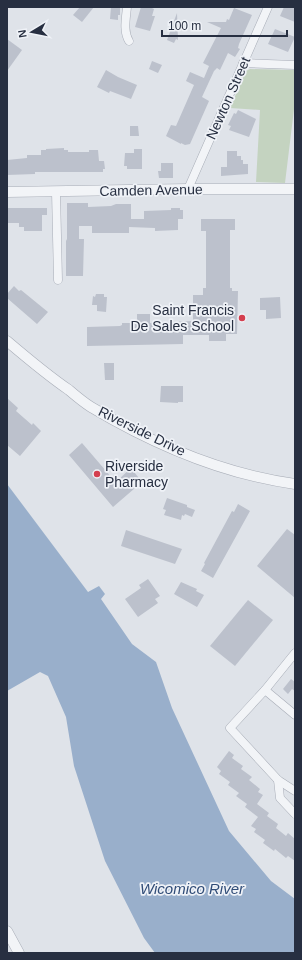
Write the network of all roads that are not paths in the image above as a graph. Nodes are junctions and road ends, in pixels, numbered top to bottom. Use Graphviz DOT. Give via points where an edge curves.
graph roads {
  1 [pos="127,7"];
  2 [pos="268,7"];
  3 [pos="129,41"];
  4 [pos="243,63"];
  5 [pos="295,65"];
  6 [pos="188,189"];
  7 [pos="295,189"];
  8 [pos="7,192"];
  9 [pos="56,192"];
  10 [pos="58,280"];
  11 [pos="7,341"];
  12 [pos="295,484"];
  13 [pos="295,653"];
  14 [pos="265,690"];
  15 [pos="295,715"];
  16 [pos="278,780"];
  17 [pos="295,792"];
  18 [pos="295,814"];
  19 [pos="7,931"];
  20 [pos="19,953"];
  1 -- 3 [label="street" via="125,30"];
  2 -- 4 [label="street, Newton Street"];
  4 -- 5 [label="street"];
  4 -- 6 [label="street, Newton Street"];
  6 -- 7 [label="street, Camden Avenue"];
  6 -- 9 [label="street, Camden Avenue"];
  8 -- 9 [label="street, Camden Avenue"];
  9 -- 10 [label="street"];
  11 -- 12 [label="street, Riverside Drive" via="90,406 137,432 224,468"];
  13 -- 14 [label="street"];
  14 -- 15 [label="street"];
  14 -- 16 [label="street" via="230,728"];
  16 -- 17 [label="street"];
  16 -- 18 [label="street" via="280,798"];
  19 -- 20 [label="street"];
}
